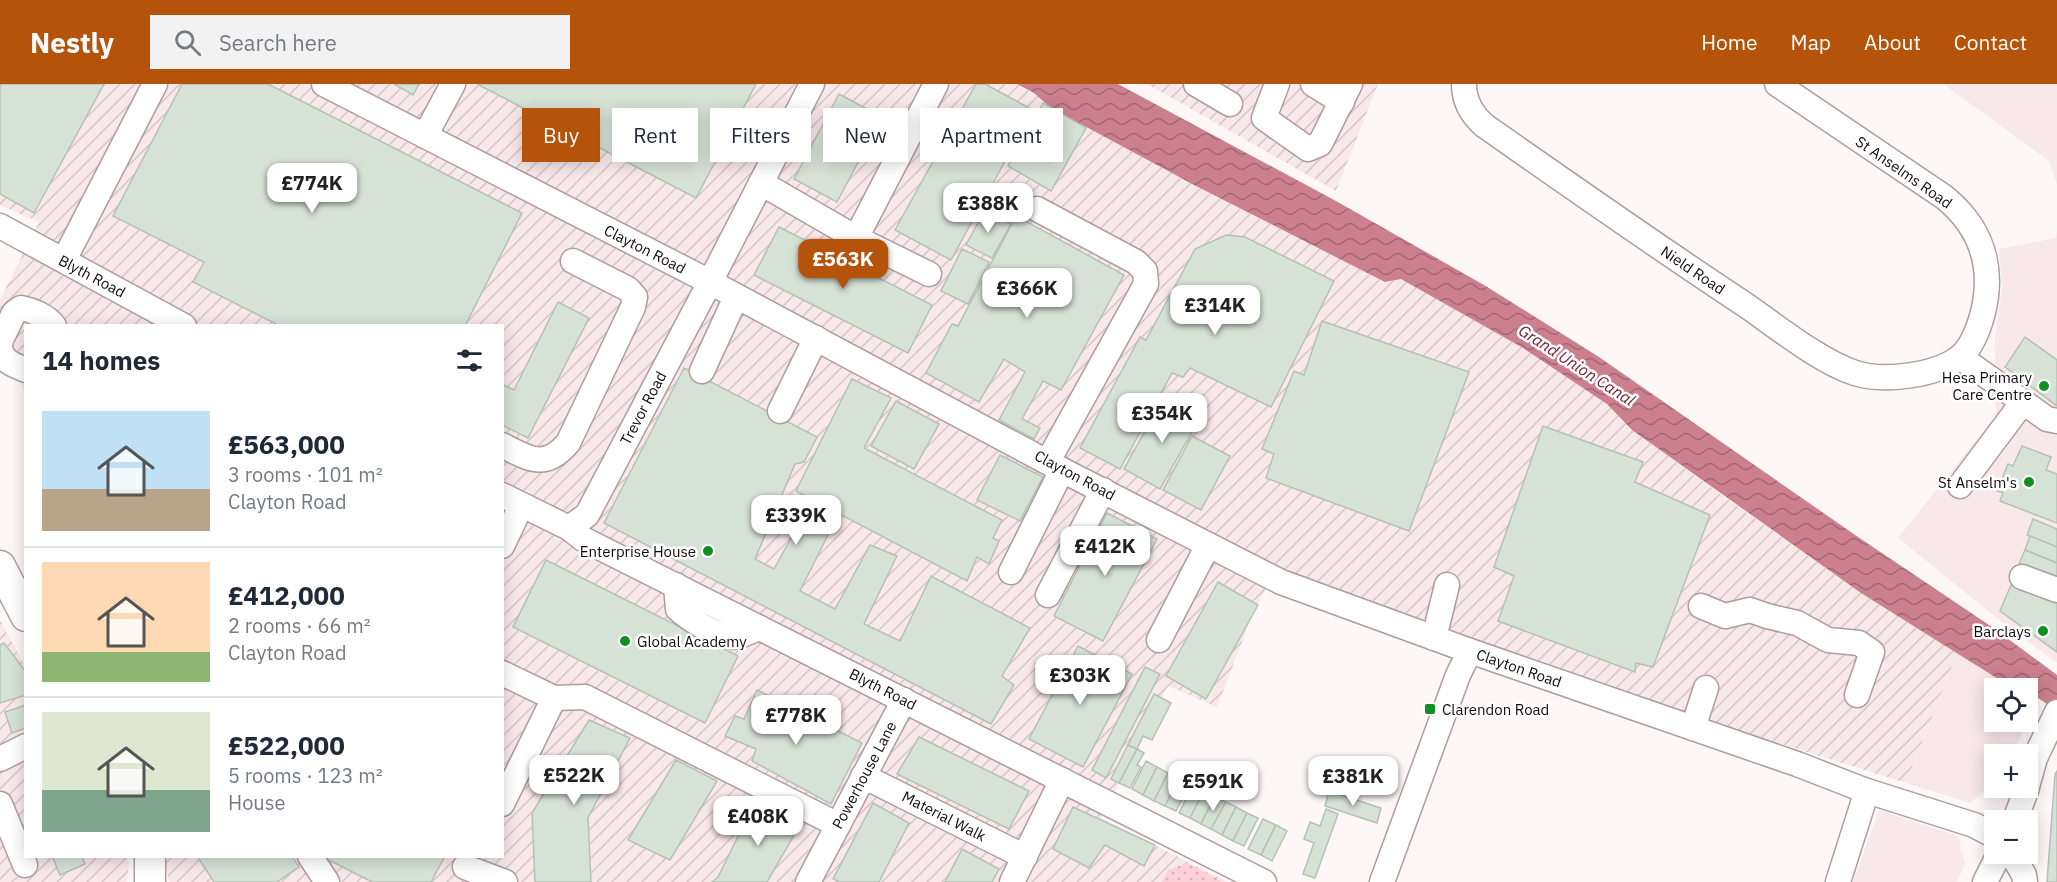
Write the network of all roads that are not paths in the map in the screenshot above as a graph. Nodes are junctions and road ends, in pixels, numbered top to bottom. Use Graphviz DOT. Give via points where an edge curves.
graph roads {
  1 [pos="155,84"];
  2 [pos="324,84"];
  3 [pos="453,84"];
  4 [pos="812,84"];
  5 [pos="936,84"];
  6 [pos="1196,84"];
  7 [pos="1277,84"];
  8 [pos="1313,84"];
  9 [pos="1464,84"];
  10 [pos="1777,84"];
  11 [pos="1346,93"];
  12 [pos="1230,104"];
  13 [pos="425,136"];
  14 [pos="761,183"];
  15 [pos="1037,209"];
  16 [pos="0,226"];
  17 [pos="856,238"];
  18 [pos="64,260"];
  19 [pos="573,261"];
  20 [pos="929,274"];
  21 [pos="710,282"];
  22 [pos="736,297"];
  23 [pos="52,324"];
  24 [pos="180,324"];
  25 [pos="816,338"];
  26 [pos="0,342"];
  27 [pos="0,347"];
  28 [pos="1960,357"];
  29 [pos="24,369"];
  30 [pos="702,371"];
  31 [pos="2024,402"];
  32 [pos="780,411"];
  33 [pos="2057,421"];
  34 [pos="504,446"];
  35 [pos="1055,465"];
  36 [pos="1960,486"];
  37 [pos="1103,490"];
  38 [pos="512,500"];
  39 [pos="569,528"];
  40 [pos="504,537"];
  41 [pos="1208,545"];
  42 [pos="0,566"];
  43 [pos="1011,572"];
  44 [pos="2022,577"];
  45 [pos="1447,585"];
  46 [pos="2057,590"];
  47 [pos="1048,595"];
  48 [pos="1701,606"];
  49 [pos="23,607"];
  50 [pos="1434,638"];
  51 [pos="1159,640"];
  52 [pos="1470,651"];
  53 [pos="504,674"];
  54 [pos="1706,688"];
  55 [pos="1857,695"];
  56 [pos="554,698"];
  57 [pos="904,700"];
  58 [pos="2055,715"];
  59 [pos="1693,728"];
  60 [pos="24,748"];
  61 [pos="2038,752"];
  62 [pos="0,759"];
  63 [pos="863,776"];
  64 [pos="1062,780"];
  65 [pos="1864,790"];
  66 [pos="504,800"];
  67 [pos="0,804"];
  68 [pos="838,825"];
  69 [pos="1984,830"];
  70 [pos="1024,857"];
  71 [pos="150,858"];
  72 [pos="311,858"];
  73 [pos="1994,864"];
  74 [pos="2018,864"];
  75 [pos="25,865"];
  76 [pos="465,868"];
  77 [pos="150,882"];
  78 [pos="327,882"];
  79 [pos="505,882"];
  80 [pos="808,882"];
  81 [pos="1012,882"];
  82 [pos="1264,882"];
  83 [pos="1382,882"];
  84 [pos="1838,882"];
  85 [pos="1985,882"];
  86 [pos="2025,882"];
  1 -- 18 [label="street"];
  2 -- 13 [label="street, Clayton Road"];
  3 -- 13 [label="street"];
  4 -- 14 [label="street, Trevor Road"];
  5 -- 17 [label="street"];
  6 -- 12 [label="street"];
  7 -- 11 [label="street" via="1264,118 1308,149 1320,144"];
  8 -- 11 [label="street"];
  9 -- 28 [label="street, Nield Road" via="1469,107 1485,126 1831,362 1857,374 1884,377 1922,372"];
  10 -- 28 [label="street, St Anselms Road" via="1944,197 1974,230 1986,262 1988,284 1980,324"];
  13 -- 21 [label="street, Clayton Road"];
  14 -- 17 [label="street"];
  14 -- 21 [label="street, Trevor Road"];
  15 -- 35 [label="street" via="1136,262 1144,271 1146,284"];
  16 -- 18 [label="street, Blyth Road"];
  17 -- 20 [label="street"];
  18 -- 24 [label="street, Blyth Road"];
  19 -- 34 [label="street" via="628,288 634,297 633,307 560,453 534,460"];
  21 -- 22 [label="street, Clayton Road"];
  21 -- 39 [label="street, Trevor Road" via="587,515"];
  22 -- 25 [label="street, Clayton Road"];
  22 -- 30 [label="street"];
  23 -- 26 [label="street" via="21,308 14,313"];
  25 -- 32 [label="street"];
  25 -- 35 [label="street, Clayton Road"];
  27 -- 29 [label="street" via="8,363"];
  28 -- 31 [label="street"];
  31 -- 33 [label="street" via="2047,419"];
  31 -- 36 [label="street"];
  35 -- 37 [label="street, Clayton Road"];
  35 -- 43 [label="street"];
  37 -- 41 [label="street, Clayton Road"];
  37 -- 47 [label="street"];
  38 -- 39 [label="street, Blyth Road"];
  38 -- 40 [label="street"];
  39 -- 57 [label="street, Blyth Road" via="583,539"];
  41 -- 50 [label="street, Clayton Road" via="1281,582"];
  41 -- 51 [label="street"];
  42 -- 49 [label="main road"];
  44 -- 46 [label="street"];
  45 -- 50 [label="street"];
  48 -- 55 [label="street" via="1725,616 1750,610 1797,622 1828,640 1859,642 1872,652"];
  50 -- 52 [label="street, Clayton Road"];
  52 -- 59 [label="street, Clayton Road"];
  52 -- 83 [label="street"];
  53 -- 56 [label="street"];
  54 -- 59 [label="street"];
  56 -- 66 [label="street"];
  56 -- 68 [label="street" via="585,697"];
  57 -- 63 [label="street, Powerhouse Lane"];
  57 -- 64 [label="street, Blyth Road"];
  58 -- 61 [label="street"];
  59 -- 65 [label="street, Clayton Road"];
  60 -- 62 [label="street"];
  63 -- 68 [label="street, Powerhouse Lane"];
  63 -- 70 [label="street, Material Walk"];
  64 -- 70 [label="street"];
  64 -- 82 [label="street, Blyth Road"];
  65 -- 69 [label="street, Clayton Road"];
  65 -- 84 [label="street"];
  67 -- 75 [label="street"];
  68 -- 80 [label="street, Powerhouse Lane"];
  70 -- 81 [label="street"];
  71 -- 77 [label="main road"];
  72 -- 78 [label="street"];
  73 -- 85 [label="street"];
  74 -- 86 [label="street"];
  76 -- 79 [label="street"];
}
